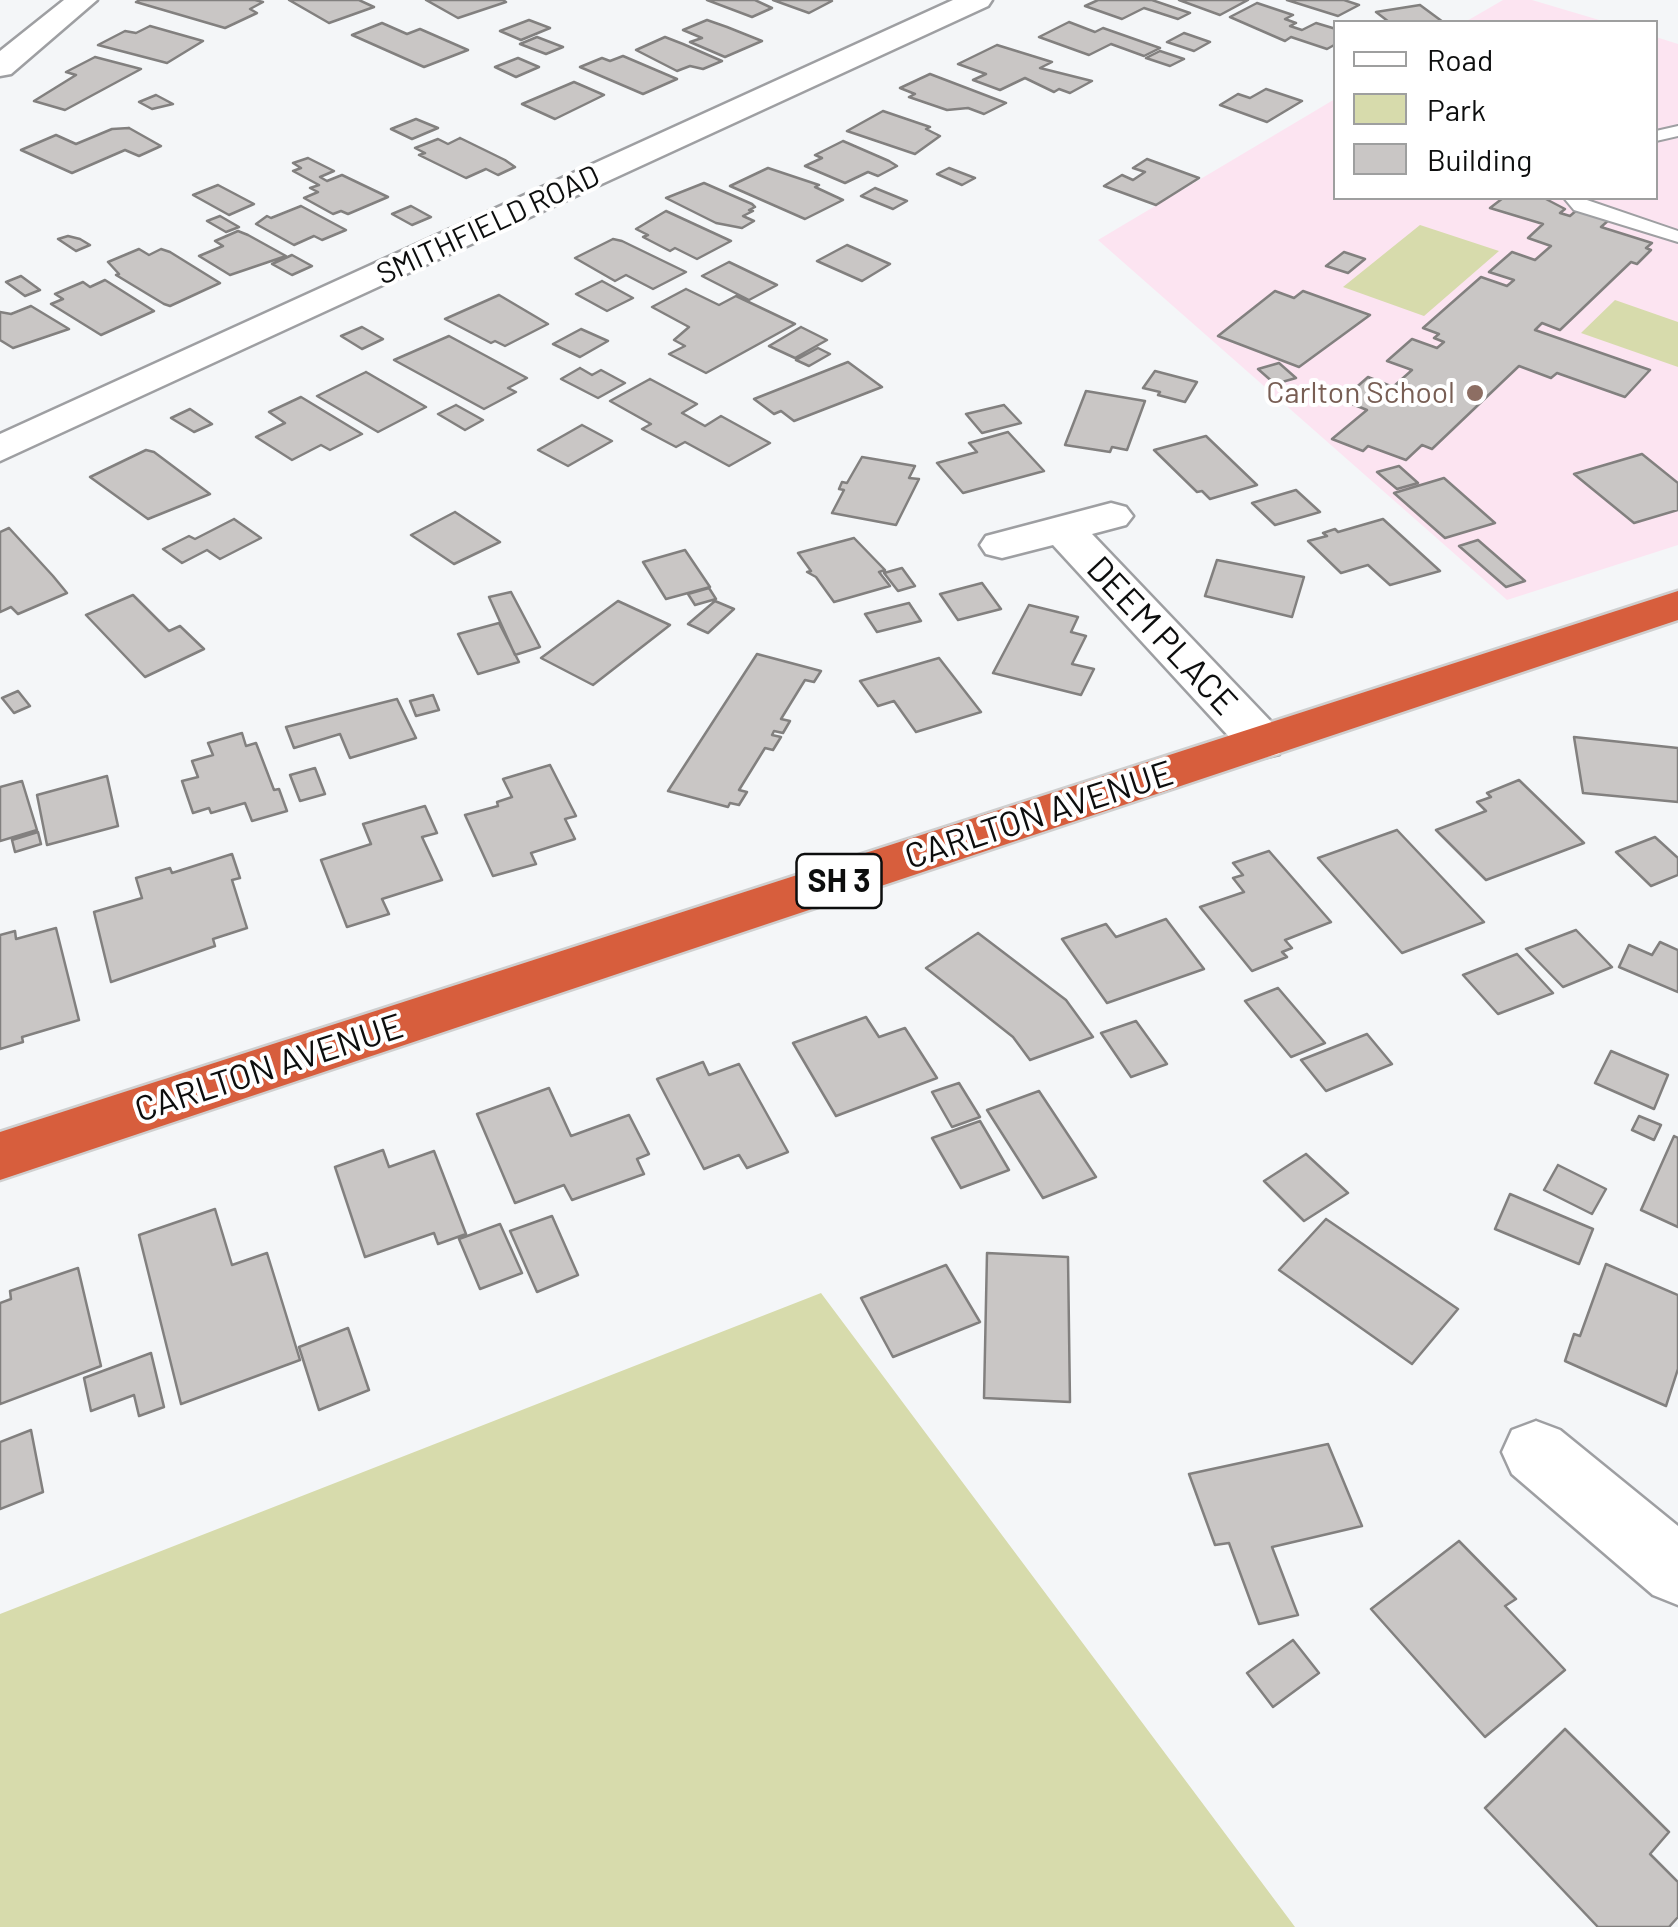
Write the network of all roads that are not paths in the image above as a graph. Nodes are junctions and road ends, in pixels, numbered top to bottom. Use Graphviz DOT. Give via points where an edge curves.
graph roads {
  1 [pos="82,0"];
  2 [pos="977,0"];
  3 [pos="0,67"];
  4 [pos="1574,200"];
  5 [pos="1678,237"];
  6 [pos="0,449"];
  7 [pos="1111,516"];
  8 [pos="1062,529"];
  9 [pos="1002,545"];
  10 [pos="1678,605"];
  11 [pos="1262,742"];
  12 [pos="0,1156"];
  13 [pos="1536,1452"];
  14 [pos="1678,1571"];
  1 -- 3 [label="street"];
  2 -- 6 [label="street, SMITHFIELD ROAD"];
  4 -- 5 [label="lane"];
  7 -- 8 [label="street, DEEM PLACE"];
  8 -- 9 [label="street, DEEM PLACE"];
  8 -- 11 [label="street, DEEM PLACE"];
  10 -- 11 [label="highway, CARLTON AVENUE / SH 3"];
  11 -- 12 [label="highway, CARLTON AVENUE / SH 3"];
  13 -- 14 [label="street"];
}
